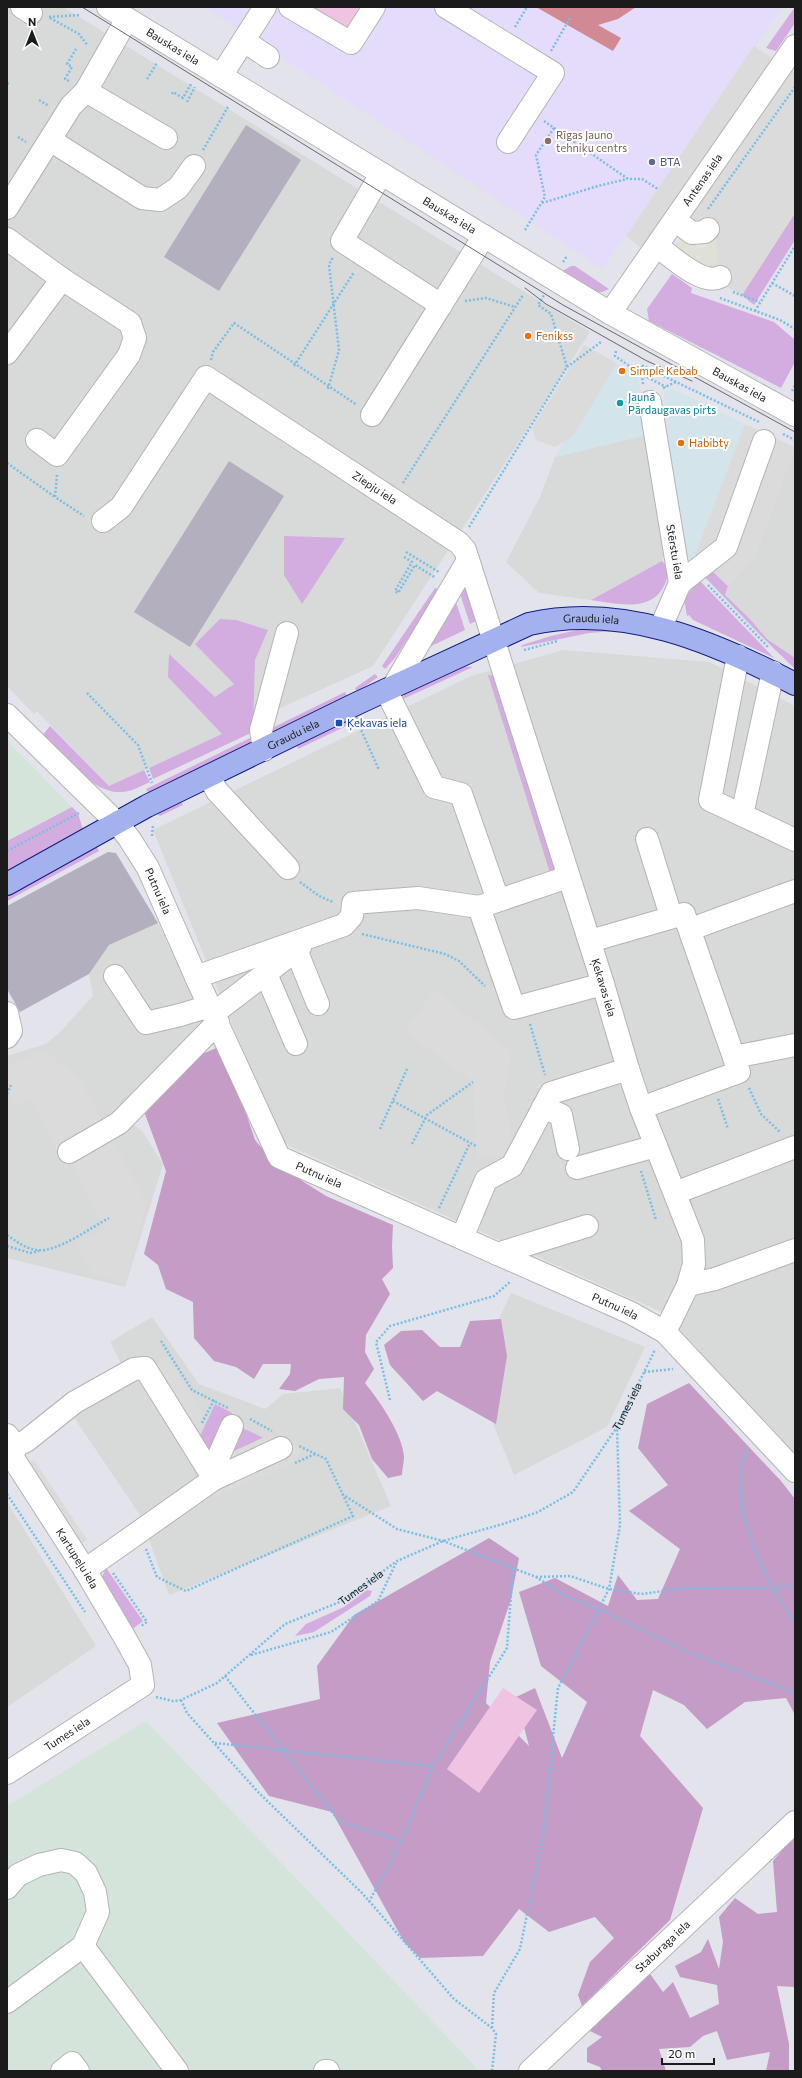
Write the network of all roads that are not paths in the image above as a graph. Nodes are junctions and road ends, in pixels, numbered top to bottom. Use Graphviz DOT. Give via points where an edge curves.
graph roads {
  1 [pos="108,7"];
  2 [pos="265,7"];
  3 [pos="290,7"];
  4 [pos="374,7"];
  5 [pos="446,7"];
  6 [pos="127,19"];
  7 [pos="244,41"];
  8 [pos="795,46"];
  9 [pos="268,57"];
  10 [pos="221,76"];
  11 [pos="86,91"];
  12 [pos="166,138"];
  13 [pos="50,140"];
  14 [pos="508,142"];
  15 [pos="194,166"];
  16 [pos="382,174"];
  17 [pos="13,185"];
  18 [pos="7,208"];
  19 [pos="675,220"];
  20 [pos="700,231"];
  21 [pos="484,236"];
  22 [pos="657,246"];
  23 [pos="10,247"];
  24 [pos="720,277"];
  25 [pos="62,279"];
  26 [pos="441,305"];
  27 [pos="610,313"];
  28 [pos="7,353"];
  29 [pos="650,402"];
  30 [pos="372,415"];
  31 [pos="795,416"];
  32 [pos="764,433"];
  33 [pos="37,440"];
  34 [pos="95,519"];
  35 [pos="463,553"];
  36 [pos="687,577"];
  37 [pos="662,627"];
  38 [pos="287,633"];
  39 [pos="494,638"];
  40 [pos="738,656"];
  41 [pos="773,672"];
  42 [pos="795,684"];
  43 [pos="389,688"];
  44 [pos="7,715"];
  45 [pos="264,750"];
  46 [pos="209,776"];
  47 [pos="742,815"];
  48 [pos="117,823"];
  49 [pos="647,839"];
  50 [pos="795,840"];
  51 [pos="288,868"];
  52 [pos="568,876"];
  53 [pos="7,884"];
  54 [pos="795,891"];
  55 [pos="488,903"];
  56 [pos="671,916"];
  57 [pos="691,929"];
  58 [pos="332,936"];
  59 [pos="590,941"];
  60 [pos="296,950"];
  61 [pos="266,974"];
  62 [pos="115,976"];
  63 [pos="196,977"];
  64 [pos="603,984"];
  65 [pos="318,1004"];
  66 [pos="214,1014"];
  67 [pos="296,1044"];
  68 [pos="795,1045"];
  69 [pos="628,1069"];
  70 [pos="726,1071"];
  71 [pos="547,1100"];
  72 [pos="641,1108"];
  73 [pos="789,1142"];
  74 [pos="656,1146"];
  75 [pos="568,1149"];
  76 [pos="69,1152"];
  77 [pos="577,1168"];
  78 [pos="675,1193"];
  79 [pos="588,1226"];
  80 [pos="462,1238"];
  81 [pos="795,1250"];
  82 [pos="498,1254"];
  83 [pos="688,1285"];
  84 [pos="665,1332"];
  85 [pos="238,1418"];
  86 [pos="283,1441"];
  87 [pos="10,1450"];
  88 [pos="795,1471"];
  89 [pos="212,1476"];
  90 [pos="85,1570"];
  91 [pos="143,1685"];
  92 [pos="7,1773"];
  93 [pos="795,1822"];
  94 [pos="7,1888"];
  95 [pos="83,1946"];
  96 [pos="7,2002"];
  97 [pos="62,2071"];
  98 [pos="78,2071"];
  99 [pos="177,2071"];
  100 [pos="325,2071"];
  101 [pos="328,2071"];
  102 [pos="530,2071"];
  1 -- 6 [label="street, Bauskas iela"];
  2 -- 7 [label="street"];
  3 -- 4 [label="street" via="351,43"];
  5 -- 14 [label="street" via="553,73"];
  6 -- 10 [label="street, Bauskas iela"];
  6 -- 11 [label="street"];
  7 -- 9 [label="street"];
  7 -- 10 [label="street"];
  8 -- 19 [label="street, Antenas iela"];
  10 -- 16 [label="street, Bauskas iela"];
  11 -- 12 [label="street"];
  11 -- 13 [label="street" via="71,106"];
  13 -- 15 [label="street" via="142,198 160,200 178,188"];
  13 -- 17 [label="street"];
  16 -- 21 [label="street, Bauskas iela"];
  16 -- 26 [label="street" via="342,241"];
  17 -- 18 [label="street"];
  19 -- 20 [label="street"];
  19 -- 22 [label="street, Antenas iela"];
  21 -- 26 [label="street"];
  21 -- 27 [label="street, Bauskas iela"];
  22 -- 24 [label="street" via="695,274 706,278"];
  22 -- 27 [label="street, Antenas iela"];
  23 -- 25 [label="street"];
  25 -- 28 [label="street"];
  25 -- 33 [label="street" via="130,324 135,338 129,355 57,455"];
  26 -- 30 [label="street"];
  27 -- 31 [label="street, Bauskas iela"];
  29 -- 36 [label="street, Stērstu iela"];
  32 -- 36 [label="street" via="726,547"];
  34 -- 35 [label="street, Ziepju iela" via="121,507 208,371"];
  35 -- 39 [label="street"];
  35 -- 43 [label="street" via="445,581"];
  36 -- 37 [label="street, Stērstu iela"];
  37 -- 39 [label="main road, Graudu iela" via="626,620 580,616 548,619"];
  37 -- 40 [label="main road"];
  38 -- 45 [label="street" via="261,730"];
  39 -- 43 [label="main road, Graudu iela"];
  39 -- 52 [label="street, Ķekavas iela"];
  40 -- 41 [label="main road"];
  40 -- 47 [label="street" via="710,800"];
  41 -- 42 [label="main road"];
  41 -- 47 [label="street"];
  43 -- 45 [label="main road, Graudu iela"];
  43 -- 55 [label="street" via="434,787 461,794"];
  44 -- 48 [label="street, Putnu iela"];
  45 -- 46 [label="main road, Graudu iela"];
  46 -- 48 [label="main road, Graudu iela"];
  46 -- 51 [label="street" via="217,791"];
  47 -- 50 [label="street"];
  48 -- 53 [label="main road, Graudu iela"];
  48 -- 63 [label="street, Putnu iela" via="148,868"];
  49 -- 56 [label="street"];
  52 -- 55 [label="street"];
  52 -- 59 [label="street, Ķekavas iela"];
  54 -- 57 [label="street"];
  55 -- 63 [label="street" via="418,898 353,909 344,925"];
  55 -- 64 [label="street" via="514,1008"];
  56 -- 57 [label="street" via="684,914"];
  56 -- 59 [label="street"];
  57 -- 70 [label="street"];
  58 -- 60 [label="street"];
  59 -- 64 [label="street, Ķekavas iela"];
  60 -- 61 [label="street"];
  60 -- 65 [label="street"];
  61 -- 66 [label="street"];
  61 -- 67 [label="street"];
  62 -- 66 [label="street" via="146,1023 180,1015"];
  63 -- 66 [label="street, Putnu iela"];
  64 -- 69 [label="street, Ķekavas iela"];
  66 -- 76 [label="street" via="119,1123"];
  66 -- 80 [label="street, Putnu iela" via="279,1157"];
  68 -- 70 [label="street"];
  69 -- 71 [label="street"];
  69 -- 72 [label="street, Ķekavas iela"];
  70 -- 72 [label="street"];
  71 -- 75 [label="street" via="561,1115"];
  71 -- 80 [label="street" via="512,1166 486,1180"];
  72 -- 74 [label="street, Ķekavas iela"];
  73 -- 78 [label="street"];
  74 -- 77 [label="street"];
  74 -- 78 [label="street, Ķekavas iela"];
  78 -- 83 [label="street, Ķekavas iela" via="693,1240 694,1264"];
  79 -- 82 [label="street"];
  80 -- 82 [label="street, Putnu iela"];
  81 -- 83 [label="street" via="715,1279"];
  82 -- 84 [label="street, Putnu iela" via="631,1313"];
  83 -- 84 [label="street, Ķekavas iela"];
  84 -- 88 [label="street, Putnu iela"];
  85 -- 89 [label="street"];
  86 -- 89 [label="street"];
  87 -- 89 [label="street" via="26,1441 75,1402 134,1369 145,1368"];
  87 -- 90 [label="street, Kartupeļu iela"];
  89 -- 90 [label="street"];
  90 -- 91 [label="street, Kartupeļu iela" via="140,1665"];
  91 -- 92 [label="street, Tumes iela"];
  93 -- 102 [label="street, Staburaga iela"];
  94 -- 95 [label="street" via="18,1876 39,1865 61,1860 75,1863 86,1873 95,1892 98,1912"];
  95 -- 96 [label="street"];
  95 -- 99 [label="street"];
  97 -- 98 [label="street" via="72,2063"];
  100 -- 101 [label="street"];
}
